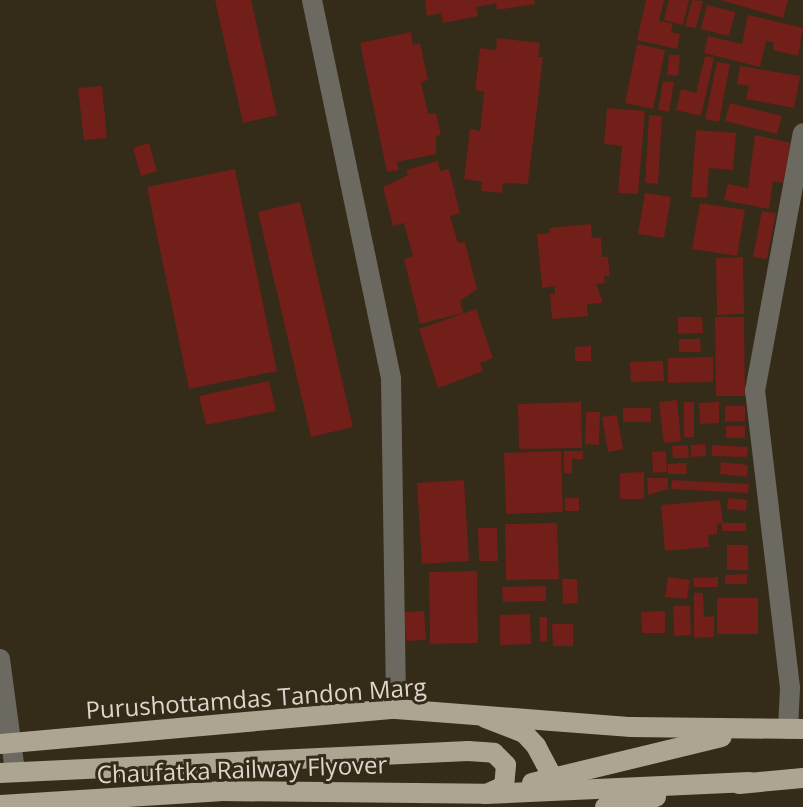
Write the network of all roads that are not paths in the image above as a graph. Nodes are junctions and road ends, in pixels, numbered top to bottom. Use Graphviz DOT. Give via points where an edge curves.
graph roads {
  1 [pos="312,0"];
  2 [pos="803,133"];
  3 [pos="0,659"];
  4 [pos="396,709"];
  5 [pos="466,711"];
  6 [pos="758,728"];
  7 [pos="795,729"];
  8 [pos="6,744"];
  9 [pos="8,773"];
  10 [pos="803,778"];
  11 [pos="750,782"];
  12 [pos="546,784"];
  13 [pos="485,794"];
  14 [pos="0,805"];
  15 [pos="605,807"];
  1 -- 4 [label="street" via="391,379"];
  2 -- 7 [label="street" via="755,391"];
  3 -- 8 [label="street"];
  4 -- 5 [label="main road, Purushottamdas Tandon Marg"];
  4 -- 8 [label="main road, Purushottamdas Tandon Marg"];
  5 -- 6 [label="main road, Purushottamdas Tandon Marg" via="631,727"];
  5 -- 12 [label="main road" via="524,733 547,761"];
  6 -- 7 [label="main road, Purushottamdas Tandon Marg"];
  6 -- 12 [label="main road"];
  8 -- 9 [label="street"];
  9 -- 13 [label="main road" via="184,761 494,753 506,765 507,778 504,786"];
  10 -- 11 [label="main road"];
  11 -- 12 [label="main road"];
  11 -- 15 [label="main road"];
  12 -- 13 [label="main road, Chaufatka Railway Flyover"];
  13 -- 14 [label="main road, Chaufatka Railway Flyover" via="220,791"];
}
